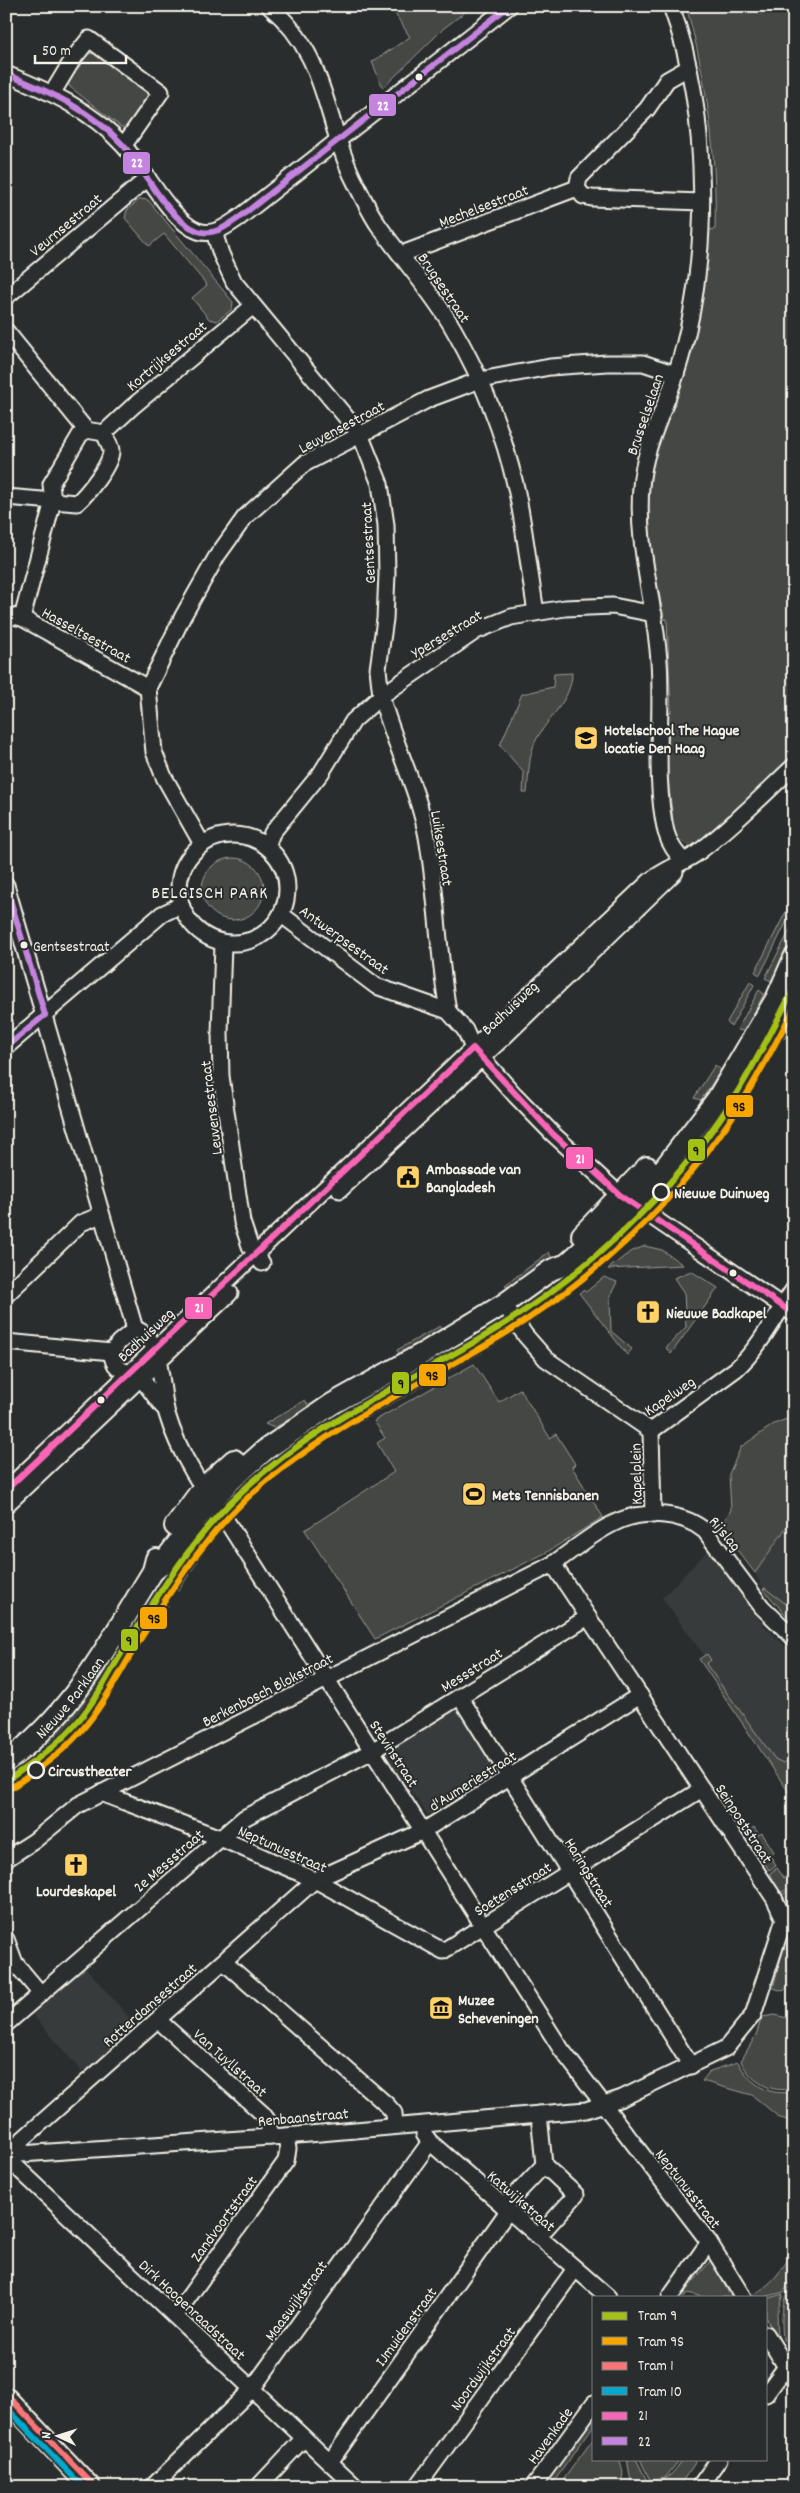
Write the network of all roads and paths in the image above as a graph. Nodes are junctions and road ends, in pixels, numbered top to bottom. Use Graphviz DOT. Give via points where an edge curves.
graph roads {
  1 [pos="269,6"];
  2 [pos="509,6"];
  3 [pos="671,6"];
  4 [pos="688,68"];
  5 [pos="6,74"];
  6 [pos="53,92"];
  7 [pos="338,139"];
  8 [pos="124,145"];
  9 [pos="148,178"];
  10 [pos="577,188"];
  11 [pos="701,202"];
  12 [pos="214,232"];
  13 [pos="402,254"];
  14 [pos="6,297"];
  15 [pos="253,306"];
  16 [pos="6,331"];
  17 [pos="676,374"];
  18 [pos="480,380"];
  19 [pos="86,430"];
  20 [pos="104,433"];
  21 [pos="360,434"];
  22 [pos="6,497"];
  23 [pos="53,501"];
  24 [pos="536,612"];
  25 [pos="654,614"];
  26 [pos="6,615"];
  27 [pos="22,618"];
  28 [pos="148,688"];
  29 [pos="381,696"];
  30 [pos="794,766"];
  31 [pos="202,844"];
  32 [pos="267,846"];
  33 [pos="684,861"];
  34 [pos="6,885"];
  35 [pos="181,905"];
  36 [pos="282,915"];
  37 [pos="223,944"];
  38 [pos="794,957"];
  39 [pos="448,1011"];
  40 [pos="45,1015"];
  41 [pos="6,1047"];
  42 [pos="477,1053"];
  43 [pos="626,1199"];
  44 [pos="101,1214"];
  45 [pos="259,1259"];
  46 [pos="794,1289"];
  47 [pos="6,1295"];
  48 [pos="504,1304"];
  49 [pos="788,1310"];
  50 [pos="135,1329"];
  51 [pos="6,1342"];
  52 [pos="112,1352"];
  53 [pos="157,1356"];
  54 [pos="135,1375"];
  55 [pos="167,1415"];
  56 [pos="651,1431"];
  57 [pos="6,1490"];
  58 [pos="208,1495"];
  59 [pos="6,1505"];
  60 [pos="653,1516"];
  61 [pos="552,1564"];
  62 [pos="588,1617"];
  63 [pos="794,1638"];
  64 [pos="326,1679"];
  65 [pos="640,1695"];
  66 [pos="460,1697"];
  67 [pos="372,1751"];
  68 [pos="6,1762"];
  69 [pos="510,1776"];
  70 [pos="702,1789"];
  71 [pos="101,1793"];
  72 [pos="424,1831"];
  73 [pos="220,1838"];
  74 [pos="6,1859"];
  75 [pos="570,1872"];
  76 [pos="315,1880"];
  77 [pos="484,1927"];
  78 [pos="6,1939"];
  79 [pos="443,1951"];
  80 [pos="224,1962"];
  81 [pos="41,1994"];
  82 [pos="158,2020"];
  83 [pos="6,2024"];
  84 [pos="691,2066"];
  85 [pos="602,2105"];
  86 [pos="538,2114"];
  87 [pos="422,2124"];
  88 [pos="395,2126"];
  89 [pos="286,2136"];
  90 [pos="270,2137"];
  91 [pos="430,2142"];
  92 [pos="6,2156"];
  93 [pos="544,2165"];
  94 [pos="506,2209"];
  95 [pos="538,2237"];
  96 [pos="709,2242"];
  97 [pos="576,2269"];
  98 [pos="607,2296"];
  99 [pos="671,2296"];
  100 [pos="742,2296"];
  101 [pos="175,2316"];
  102 [pos="768,2337"];
  103 [pos="791,2368"];
  104 [pos="252,2389"];
  105 [pos="768,2392"];
  106 [pos="6,2398"];
  107 [pos="592,2406"];
  108 [pos="304,2438"];
  109 [pos="718,2460"];
  110 [pos="330,2462"];
  111 [pos="90,2487"];
  112 [pos="152,2487"];
  113 [pos="258,2487"];
  114 [pos="356,2487"];
  115 [pos="416,2487"];
  116 [pos="533,2487"];
  117 [pos="699,2487"];
  1 -- 7 [label="street, Brugsestraat" via="299,35 313,61"];
  2 -- 7 [label="street"];
  3 -- 4 [label="street, Brusselselaan"];
  4 -- 10 [label="street" via="667,80 647,109 579,178"];
  4 -- 11 [label="street, Brusselselaan" via="698,138"];
  5 -- 6 [label="street"];
  6 -- 8 [label="street" via="90,116"];
  6 -- 8 [label="street" via="89,39 161,92"];
  7 -- 12 [label="street" via="240,217"];
  7 -- 13 [label="street, Brugsestraat" via="372,214"];
  8 -- 9 [label="street"];
  9 -- 12 [label="street" via="179,217 198,232"];
  9 -- 14 [label="street, Veurnsestraat"];
  10 -- 11 [label="street" via="583,196 592,198"];
  10 -- 13 [label="street, Mechelsestraat"];
  11 -- 17 [label="street, Brusselselaan" via="696,289"];
  12 -- 15 [label="street, Gentsestraat" via="234,282"];
  13 -- 18 [label="street, Brugsestraat" via="445,315"];
  15 -- 20 [label="street, Kortrijksestraat"];
  15 -- 21 [label="street, Gentsestraat"];
  16 -- 19 [label="street"];
  17 -- 18 [label="street, Leuvensestraat" via="643,363 607,363 550,366"];
  17 -- 25 [label="street, Brusselselaan" via="649,444 641,485 640,534"];
  18 -- 21 [label="street, Leuvensestraat" via="429,399"];
  18 -- 24 [label="street, Brugsestraat" via="516,488"];
  19 -- 20 [label="street"];
  19 -- 23 [label="street" via="51,484"];
  20 -- 23 [label="street" via="111,450 109,459 86,495 77,504"];
  21 -- 28 [label="street, Leuvensestraat" via="304,464 245,517 217,556"];
  21 -- 29 [label="street, Gentsestraat" via="380,484 386,525 385,619 378,669"];
  22 -- 23 [label="street"];
  23 -- 27 [label="street"];
  24 -- 25 [label="street, Ypersestraat" via="612,606"];
  24 -- 29 [label="street, Ypersestraat" via="511,617 476,631"];
  25 -- 33 [label="street, Brusselselaan" via="659,661 658,763 661,794 671,848"];
  26 -- 27 [label="street, Hasseltsestraat"];
  27 -- 28 [label="street, Hasseltsestraat"];
  28 -- 31 [label="street" via="154,752 164,777"];
  29 -- 32 [label="street" via="353,721 321,773 272,833"];
  29 -- 39 [label="street, Luiksestraat" via="412,780 427,837"];
  30 -- 33 [label="street, Badhuisweg" via="730,826"];
  31 -- 32 [label="street" via="219,836 234,834 254,838"];
  31 -- 35 [label="street" via="182,870 178,885"];
  32 -- 36 [label="street" via="285,873 288,896"];
  33 -- 42 [label="street, Badhuisweg"];
  34 -- 40 [label="street"];
  35 -- 37 [label="street" via="189,922 207,938"];
  35 -- 40 [label="street" via="162,914"];
  36 -- 37 [label="street" via="258,938 242,944"];
  36 -- 39 [label="street, Antwerpsestraat" via="376,986"];
  37 -- 45 [label="street, Leuvensestraat" via="221,1076 242,1222"];
  38 -- 43 [label="main road, Nieuwe Parklaan" via="778,997 717,1099 680,1149"];
  39 -- 42 [label="street"];
  40 -- 41 [label="street"];
  40 -- 44 [label="street"];
  42 -- 43 [label="street" via="553,1134"];
  42 -- 45 [label="street, Badhuisweg"];
  43 -- 48 [label="main road, Nieuwe Parklaan" via="580,1253"];
  43 -- 49 [label="street"];
  44 -- 47 [label="street" via="81,1223"];
  44 -- 50 [label="street"];
  45 -- 53 [label="street, Badhuisweg"];
  46 -- 49 [label="street, Kapelweg"];
  48 -- 56 [label="street, Kapelweg" via="546,1359"];
  48 -- 58 [label="main road, Nieuwe Parklaan" via="309,1418"];
  49 -- 56 [label="street, Kapelweg" via="736,1369"];
  50 -- 52 [label="street, Badhuisweg"];
  50 -- 53 [label="street, Stevinstraat" via="148,1337"];
  51 -- 52 [label="street"];
  52 -- 54 [label="street" via="112,1361 118,1369"];
  53 -- 54 [label="street, Badhuisweg"];
  53 -- 55 [label="street, Stevinstraat"];
  54 -- 55 [label="street, Stevinstraat"];
  54 -- 57 [label="street, Badhuisweg"];
  54 -- 59 [label="street, Badhuisweg"];
  55 -- 58 [label="street, Stevinstraat" via="181,1450"];
  56 -- 60 [label="street, Kapelplein"];
  58 -- 64 [label="street, Stevinstraat"];
  58 -- 68 [label="main road, Nieuwe Parklaan" via="191,1524 162,1564 153,1571 83,1685 39,1735"];
  60 -- 61 [label="street, Rijslag" via="620,1520"];
  60 -- 63 [label="street, Rijslag" via="683,1518 697,1523 762,1606"];
  61 -- 62 [label="street, Seinpoststraat"];
  61 -- 64 [label="street, Berkenbosch Blokstraat"];
  62 -- 65 [label="street, Seinpoststraat"];
  62 -- 66 [label="street, Messstraat"];
  64 -- 67 [label="street, Stevinstraat"];
  64 -- 71 [label="street, Berkenbosch Blokstraat"];
  65 -- 69 [label="street, d'Aumeriestraat"];
  65 -- 70 [label="street, Seinpoststraat"];
  66 -- 67 [label="street, Messstraat"];
  66 -- 69 [label="street, Haringstraat"];
  67 -- 72 [label="street, Stevinstraat"];
  67 -- 73 [label="street, 2e Messstraat" via="244,1818"];
  69 -- 72 [label="street, d'Aumeriestraat"];
  69 -- 75 [label="street, Haringstraat"];
  70 -- 75 [label="street, Soetensstraat"];
  70 -- 84 [label="street, Seinpoststraat" via="774,1898 784,1919 753,2015 726,2048"];
  71 -- 73 [label="street, Neptunusstraat"];
  71 -- 74 [label="street, Berkenbosch Blokstraat" via="78,1805"];
  72 -- 76 [label="street, d'Aumeriestraat"];
  72 -- 77 [label="street, Stevinstraat"];
  73 -- 76 [label="street, Neptunusstraat"];
  73 -- 81 [label="street, 2e Messstraat"];
  75 -- 77 [label="street, Soetensstraat"];
  75 -- 84 [label="street, Haringstraat"];
  76 -- 79 [label="street, Neptunusstraat"];
  76 -- 80 [label="street, Rotterdamsestraat"];
  77 -- 79 [label="street, Soetensstraat"];
  77 -- 85 [label="street, Stevinstraat" via="561,2049"];
  78 -- 81 [label="street" via="15,1962"];
  80 -- 82 [label="street, Rotterdamsestraat"];
  80 -- 88 [label="street" via="387,2104 394,2113"];
  81 -- 83 [label="street, 2e Messstraat"];
  82 -- 90 [label="street, Van Tuyllstraat" via="263,2114 268,2121"];
  82 -- 92 [label="street, Rotterdamsestraat"];
  84 -- 85 [label="street, Seinpoststraat"];
  85 -- 86 [label="street, Renbaanstraat" via="586,2110"];
  85 -- 96 [label="street, Neptunusstraat"];
  86 -- 87 [label="street, Renbaanstraat"];
  86 -- 93 [label="street"];
  87 -- 88 [label="street, Renbaanstraat"];
  87 -- 91 [label="street, Katwijkstraat"];
  88 -- 89 [label="street, Renbaanstraat"];
  89 -- 90 [label="street, Renbaanstraat"];
  89 -- 101 [label="street, Zandvoortstraat" via="286,2160"];
  90 -- 92 [label="street, Renbaanstraat"];
  91 -- 94 [label="street, Katwijkstraat"];
  91 -- 104 [label="street, Maaswijkstraat"];
  92 -- 101 [label="street, Dirk Hoogenraadstraat"];
  93 -- 94 [label="street, IJmuidenstraat"];
  93 -- 95 [label="street" via="576,2194"];
  94 -- 95 [label="street, Katwijkstraat"];
  94 -- 110 [label="street, IJmuidenstraat"];
  95 -- 97 [label="street, Katwijkstraat"];
  96 -- 99 [label="street"];
  96 -- 100 [label="street, Neptunusstraat"];
  97 -- 98 [label="street, Katwijkstraat"];
  97 -- 115 [label="street, Noordwijkstraat"];
  101 -- 104 [label="street, Dirk Hoogenraadstraat"];
  102 -- 103 [label="street"];
  103 -- 105 [label="street"];
  104 -- 108 [label="street, Dirk Hoogenraadstraat"];
  104 -- 112 [label="street, Maaswijkstraat"];
  106 -- 111 [label="main road"];
  107 -- 116 [label="street, Havenkade"];
  108 -- 110 [label="street, Dirk Hoogenraadstraat"];
  108 -- 113 [label="street"];
  109 -- 117 [label="street"];
  110 -- 114 [label="street, Dirk Hoogenraadstraat"];
}
